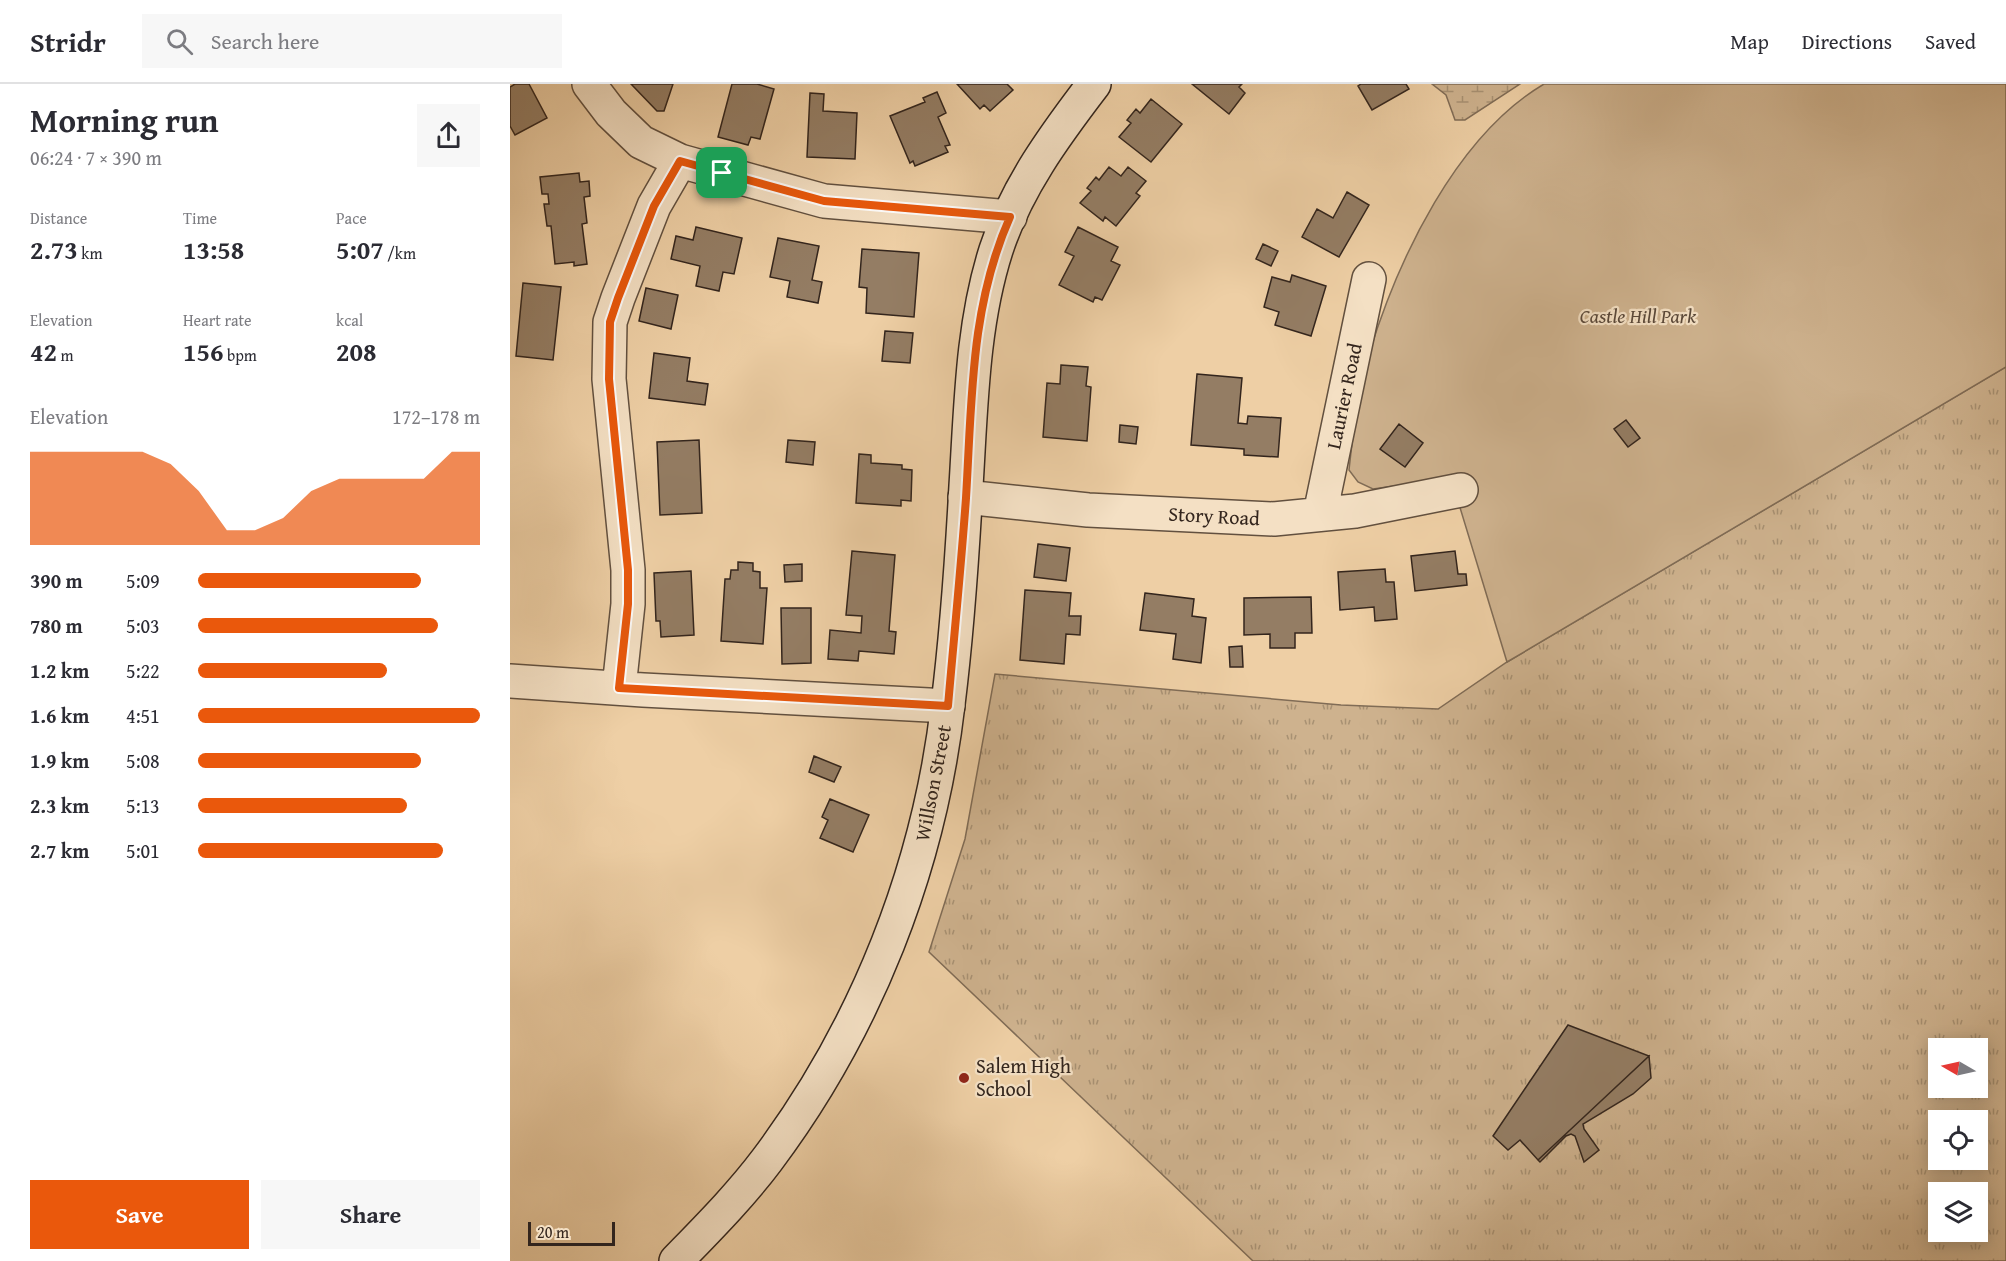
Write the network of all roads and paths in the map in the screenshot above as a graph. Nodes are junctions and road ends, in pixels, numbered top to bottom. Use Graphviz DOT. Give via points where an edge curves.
graph roads {
  1 [pos="589,84"];
  2 [pos="1094,84"];
  3 [pos="680,161"];
  4 [pos="1010,217"];
  5 [pos="1369,279"];
  6 [pos="1461,490"];
  7 [pos="966,497"];
  8 [pos="1320,514"];
  9 [pos="510,681"];
  10 [pos="619,688"];
  11 [pos="948,706"];
  12 [pos="676,1261"];
  1 -- 3 [label="street" via="611,113 642,142"];
  2 -- 4 [label="street, Willson Street" via="1046,148"];
  3 -- 4 [label="street" via="824,201"];
  3 -- 10 [label="street" via="654,206 610,322 609,379 628,570"];
  4 -- 7 [label="street, Willson Street" via="997,246 979,323"];
  5 -- 8 [label="street, Laurier Road"];
  6 -- 8 [label="street, Story Road"];
  7 -- 8 [label="street, Story Road" via="1088,510 1252,518"];
  7 -- 11 [label="street, Willson Street"];
  9 -- 10 [label="street"];
  10 -- 11 [label="street"];
  11 -- 12 [label="street, Willson Street" via="932,801 903,905 847,1034 798,1117 765,1163"];
}
